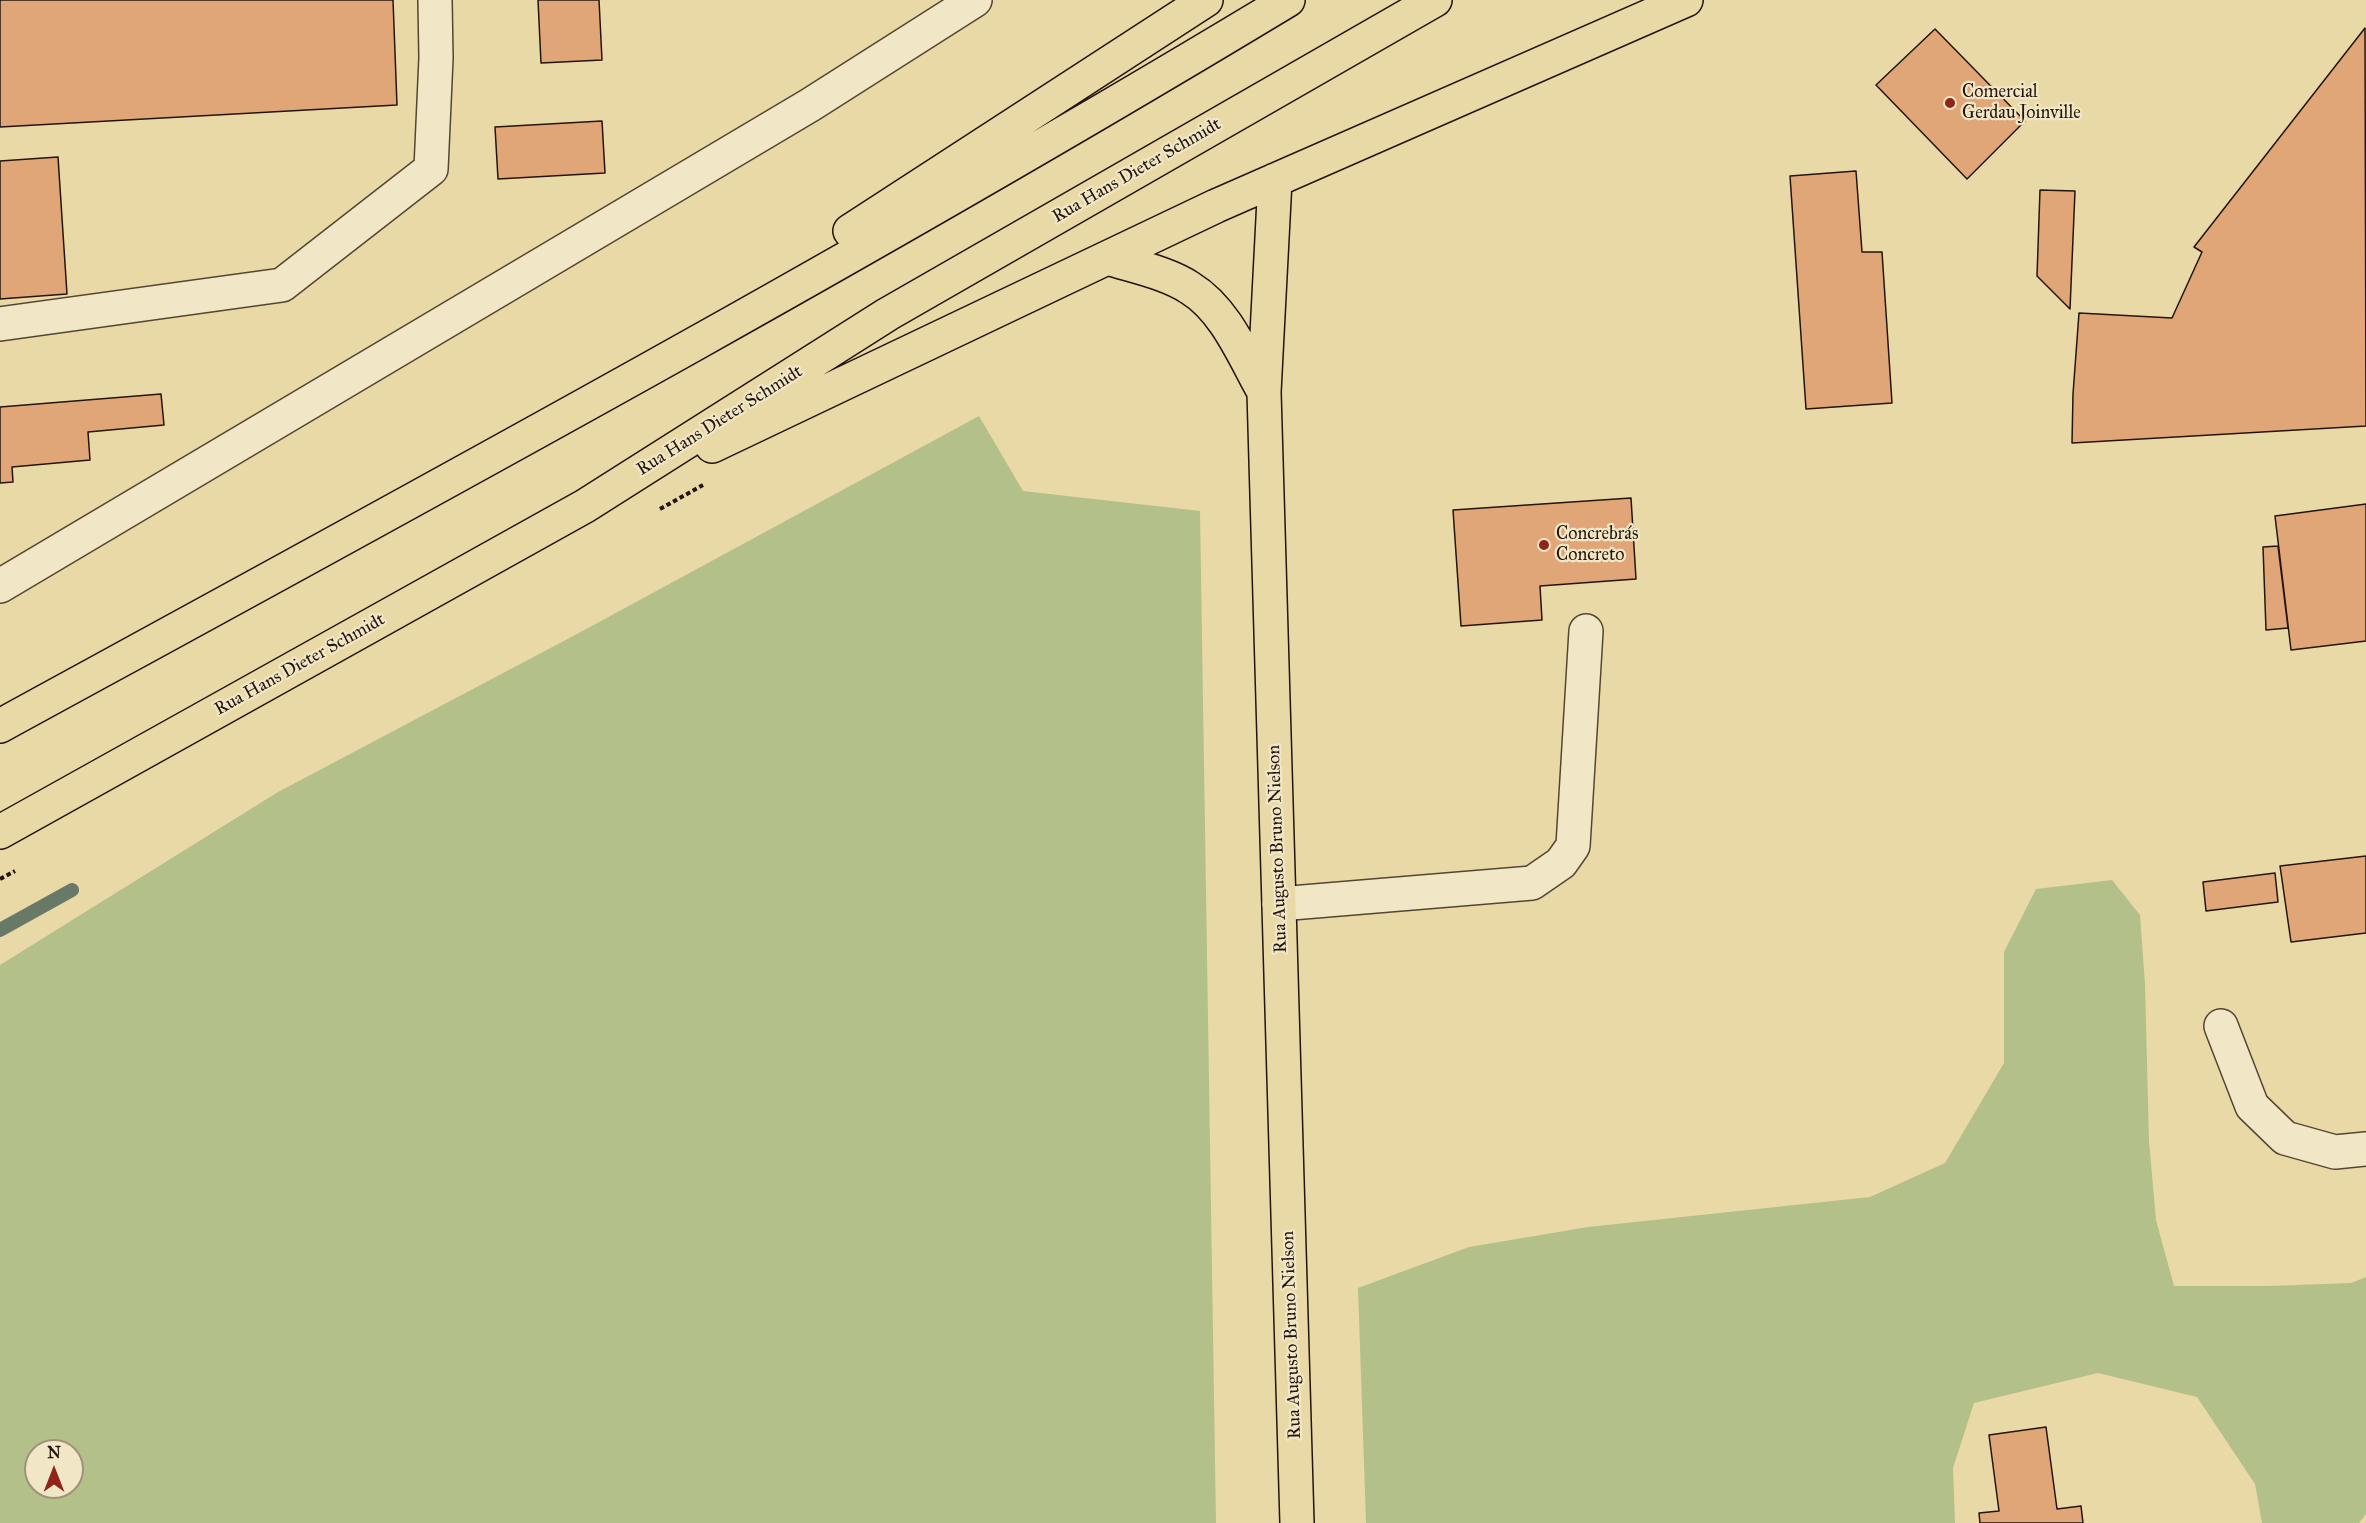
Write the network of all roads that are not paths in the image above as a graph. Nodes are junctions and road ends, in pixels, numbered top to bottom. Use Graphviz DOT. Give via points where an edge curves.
graph roads {
  1 [pos="435,0"];
  2 [pos="975,0"];
  3 [pos="1206,0"];
  4 [pos="1288,0"];
  5 [pos="1435,0"];
  6 [pos="1686,0"];
  7 [pos="1275,180"];
  8 [pos="1108,258"];
  9 [pos="0,324"];
  10 [pos="1264,392"];
  11 [pos="549,426"];
  12 [pos="585,506"];
  13 [pos="0,586"];
  14 [pos="1586,631"];
  15 [pos="0,726"];
  16 [pos="0,832"];
  17 [pos="1279,904"];
  18 [pos="2221,1026"];
  19 [pos="2366,1149"];
  20 [pos="1297,1523"];
  1 -- 9 [label="lane" via="431,169 282,285"];
  2 -- 13 [label="lane" via="810,105"];
  3 -- 11 [label="main road"];
  4 -- 11 [label="main road" via="1143,88"];
  5 -- 12 [label="main road, Rua Hans Dieter Schmidt" via="888,314"];
  6 -- 7 [label="main road"];
  7 -- 8 [label="main road"];
  7 -- 10 [label="main road"];
  8 -- 10 [label="main road, Rua Augusto Bruno Nielson" via="1190,288 1219,314"];
  8 -- 12 [label="main road"];
  10 -- 17 [label="main road, Rua Augusto Bruno Nielson"];
  11 -- 15 [label="main road"];
  12 -- 16 [label="main road, Rua Hans Dieter Schmidt"];
  14 -- 17 [label="lane" via="1573,846 1561,863 1532,883"];
  17 -- 20 [label="main road, Rua Augusto Bruno Nielson"];
  18 -- 19 [label="lane" via="2252,1106 2285,1138 2335,1152"];
}
